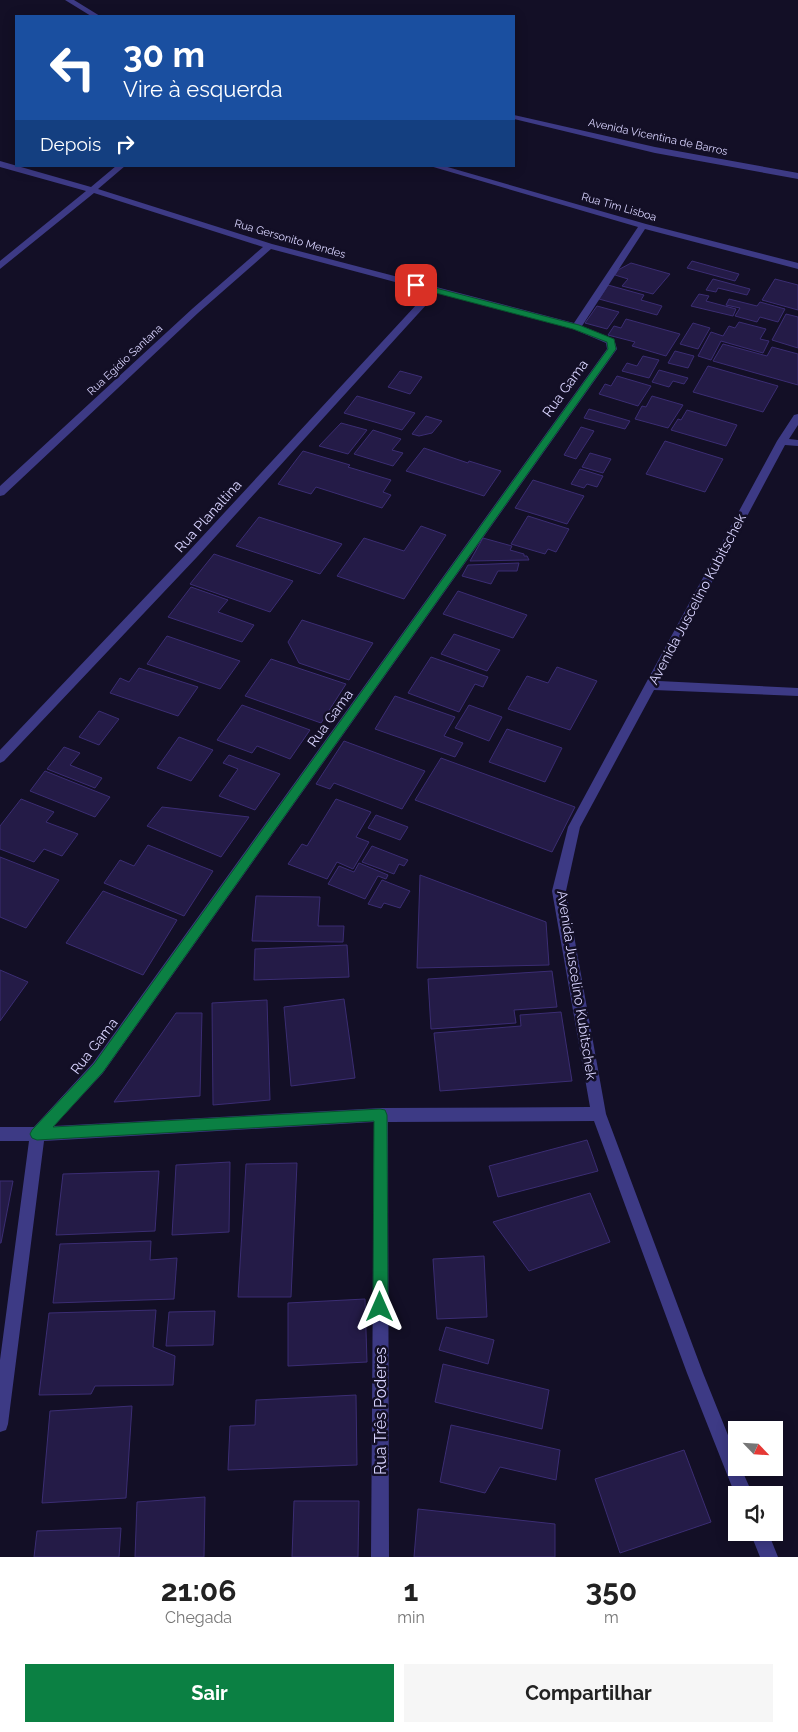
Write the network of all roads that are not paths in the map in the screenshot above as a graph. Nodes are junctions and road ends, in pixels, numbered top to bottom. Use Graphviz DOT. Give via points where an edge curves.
graph roads {
  1 [pos="69,0"];
  2 [pos="94,15"];
  3 [pos="515,117"];
  4 [pos="0,164"];
  5 [pos="120,167"];
  6 [pos="437,167"];
  7 [pos="798,176"];
  8 [pos="93,190"];
  9 [pos="643,226"];
  10 [pos="269,246"];
  11 [pos="0,266"];
  12 [pos="798,266"];
  13 [pos="435,290"];
  14 [pos="576,327"];
  15 [pos="798,417"];
  16 [pos="782,442"];
  17 [pos="798,444"];
  18 [pos="0,492"];
  19 [pos="650,685"];
  20 [pos="798,692"];
  21 [pos="0,758"];
  22 [pos="599,1114"];
  23 [pos="380,1115"];
  24 [pos="0,1134"];
  25 [pos="37,1134"];
  26 [pos="0,1424"];
  27 [pos="740,1486"];
  28 [pos="763,1541"];
  29 [pos="380,1557"];
  30 [pos="769,1557"];
  1 -- 2 [label="street"];
  3 -- 7 [label="street, Avenida Vicentina de Barros" via="655,150"];
  4 -- 8 [label="street, Rua Gersonito Mendes"];
  5 -- 8 [label="street"];
  6 -- 9 [label="street, Rua Tim Lisboa"];
  8 -- 10 [label="street, Rua Gersonito Mendes"];
  8 -- 11 [label="street"];
  9 -- 12 [label="street, Rua Tim Lisboa"];
  9 -- 14 [label="street"];
  10 -- 13 [label="street, Rua Gersonito Mendes"];
  10 -- 18 [label="street, Rua Egídio Santana"];
  13 -- 14 [label="street, Rua Gersonito Mendes"];
  13 -- 21 [label="street, Rua Planaltina"];
  14 -- 25 [label="street, Rua Gama" via="611,341 612,349 98,1068"];
  15 -- 16 [label="street, Avenida Juscelino Kubitschek"];
  16 -- 17 [label="street"];
  16 -- 19 [label="street, Avenida Juscelino Kubitschek"];
  19 -- 20 [label="street"];
  19 -- 22 [label="street, Avenida Juscelino Kubitschek" via="574,827 559,891"];
  22 -- 23 [label="street"];
  22 -- 27 [label="street, Avenida Juscelino Kubitschek"];
  23 -- 25 [label="street"];
  23 -- 29 [label="street, Rua Três Poderes"];
  24 -- 25 [label="street"];
  25 -- 26 [label="street"];
  28 -- 30 [label="street"];
}
